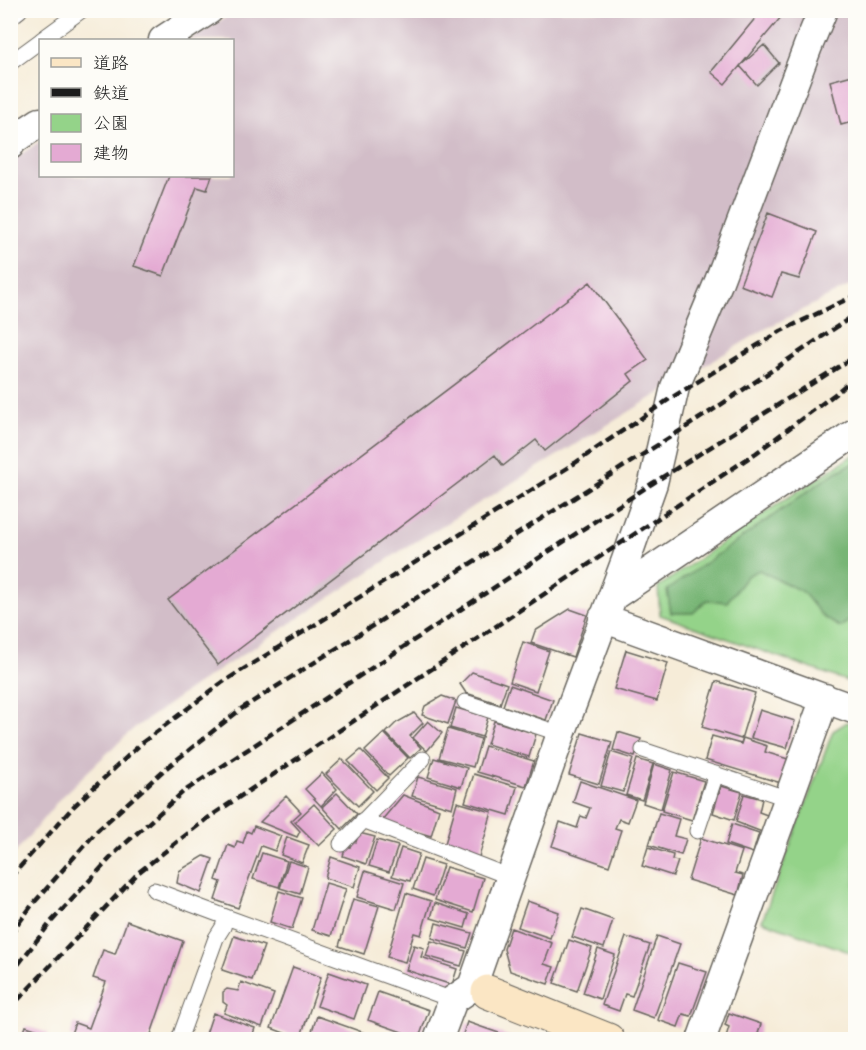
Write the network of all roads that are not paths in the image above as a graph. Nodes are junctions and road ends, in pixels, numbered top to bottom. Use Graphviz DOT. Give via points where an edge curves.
graph roads {
  1 [pos="20,10"];
  2 [pos="82,10"];
  3 [pos="209,10"];
  4 [pos="823,10"];
  5 [pos="10,18"];
  6 [pos="44,39"];
  7 [pos="166,39"];
  8 [pos="39,42"];
  9 [pos="10,63"];
  10 [pos="39,123"];
  11 [pos="11,142"];
  12 [pos="855,432"];
  13 [pos="608,608"];
  14 [pos="825,698"];
  15 [pos="465,702"];
  16 [pos="855,710"];
  17 [pos="561,734"];
  18 [pos="643,750"];
  19 [pos="423,759"];
  20 [pos="716,774"];
  21 [pos="789,799"];
  22 [pos="363,820"];
  23 [pos="697,831"];
  24 [pos="340,844"];
  25 [pos="510,877"];
  26 [pos="154,890"];
  27 [pos="226,917"];
  28 [pos="471,993"];
  29 [pos="179,1040"];
  30 [pos="438,1040"];
  31 [pos="608,1040"];
  32 [pos="701,1040"];
  1 -- 5 [label="lane"];
  2 -- 6 [label="lane"];
  3 -- 7 [label="street"];
  4 -- 13 [label="street" via="675,387 652,483"];
  8 -- 9 [label="lane"];
  10 -- 11 [label="street"];
  12 -- 13 [label="street"];
  13 -- 14 [label="street"];
  13 -- 17 [label="street"];
  14 -- 16 [label="street"];
  14 -- 21 [label="street"];
  15 -- 17 [label="lane"];
  17 -- 25 [label="street"];
  18 -- 20 [label="lane"];
  19 -- 22 [label="lane"];
  20 -- 21 [label="lane"];
  20 -- 23 [label="lane"];
  21 -- 32 [label="street"];
  22 -- 24 [label="lane"];
  22 -- 25 [label="lane"];
  25 -- 28 [label="street"];
  26 -- 27 [label="lane"];
  27 -- 28 [label="lane"];
  27 -- 29 [label="lane"];
  28 -- 30 [label="street"];
  28 -- 31 [label="street"];
}
